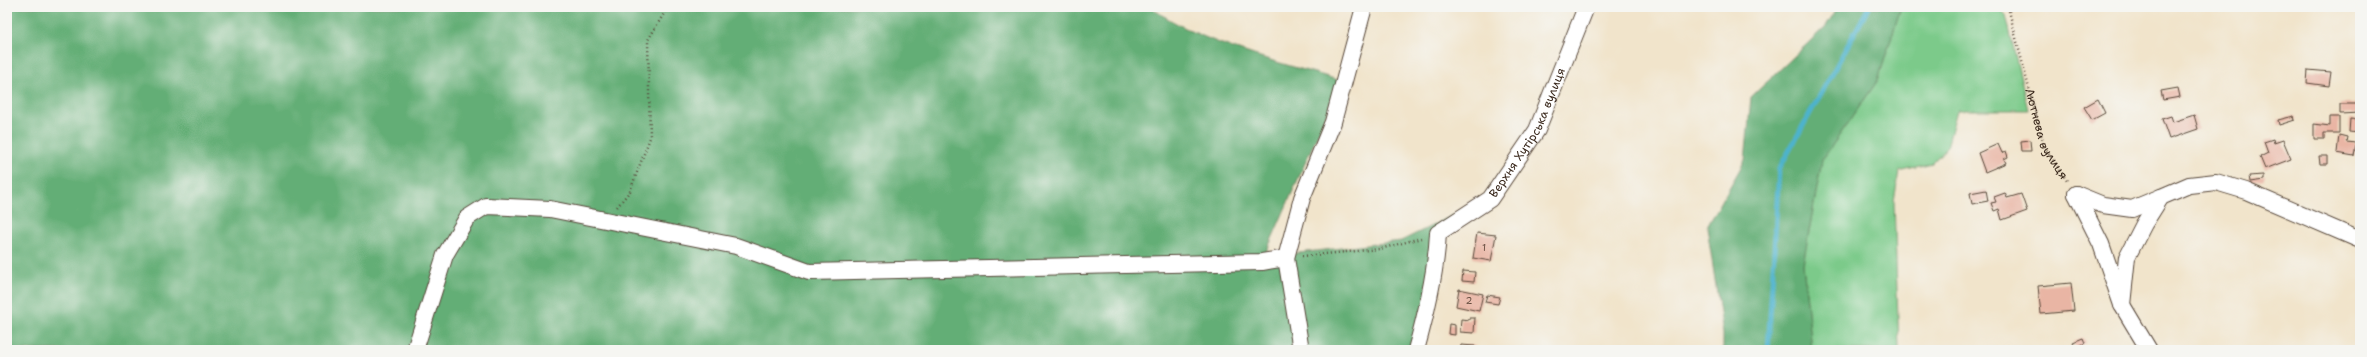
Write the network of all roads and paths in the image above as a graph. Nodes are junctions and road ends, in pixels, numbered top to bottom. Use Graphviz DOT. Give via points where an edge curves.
graph roads {
  1 [pos="668,7"];
  2 [pos="1364,7"];
  3 [pos="1586,7"];
  4 [pos="2008,7"];
  5 [pos="2076,194"];
  6 [pos="2161,197"];
  7 [pos="607,220"];
  8 [pos="1438,233"];
  9 [pos="2360,240"];
  10 [pos="1286,258"];
  11 [pos="2122,305"];
  12 [pos="415,350"];
  13 [pos="1301,350"];
  14 [pos="1416,350"];
  15 [pos="2149,350"];
  1 -- 7 [label="path" via="648,40 650,138 630,191"];
  2 -- 10 [label="street" via="1332,122 1302,198"];
  3 -- 8 [label="street, Верхня Хутірська вулиця" via="1537,130 1490,199"];
  4 -- 5 [label="path, Лютнева вулиця" via="2044,146"];
  5 -- 6 [label="street, Лютнева вулиця" via="2103,205 2132,209"];
  5 -- 11 [label="street" via="2101,244"];
  6 -- 9 [label="street, Лютнева вулиця" via="2189,185 2216,182 2246,191"];
  6 -- 11 [label="street" via="2127,257"];
  7 -- 10 [label="street" via="736,246 809,272 1262,262"];
  7 -- 12 [label="street" via="550,209 486,206 467,218 445,255"];
  8 -- 10 [label="path" via="1380,249"];
  8 -- 14 [label="street" via="1428,310"];
  10 -- 13 [label="street"];
  11 -- 15 [label="street"];
}
